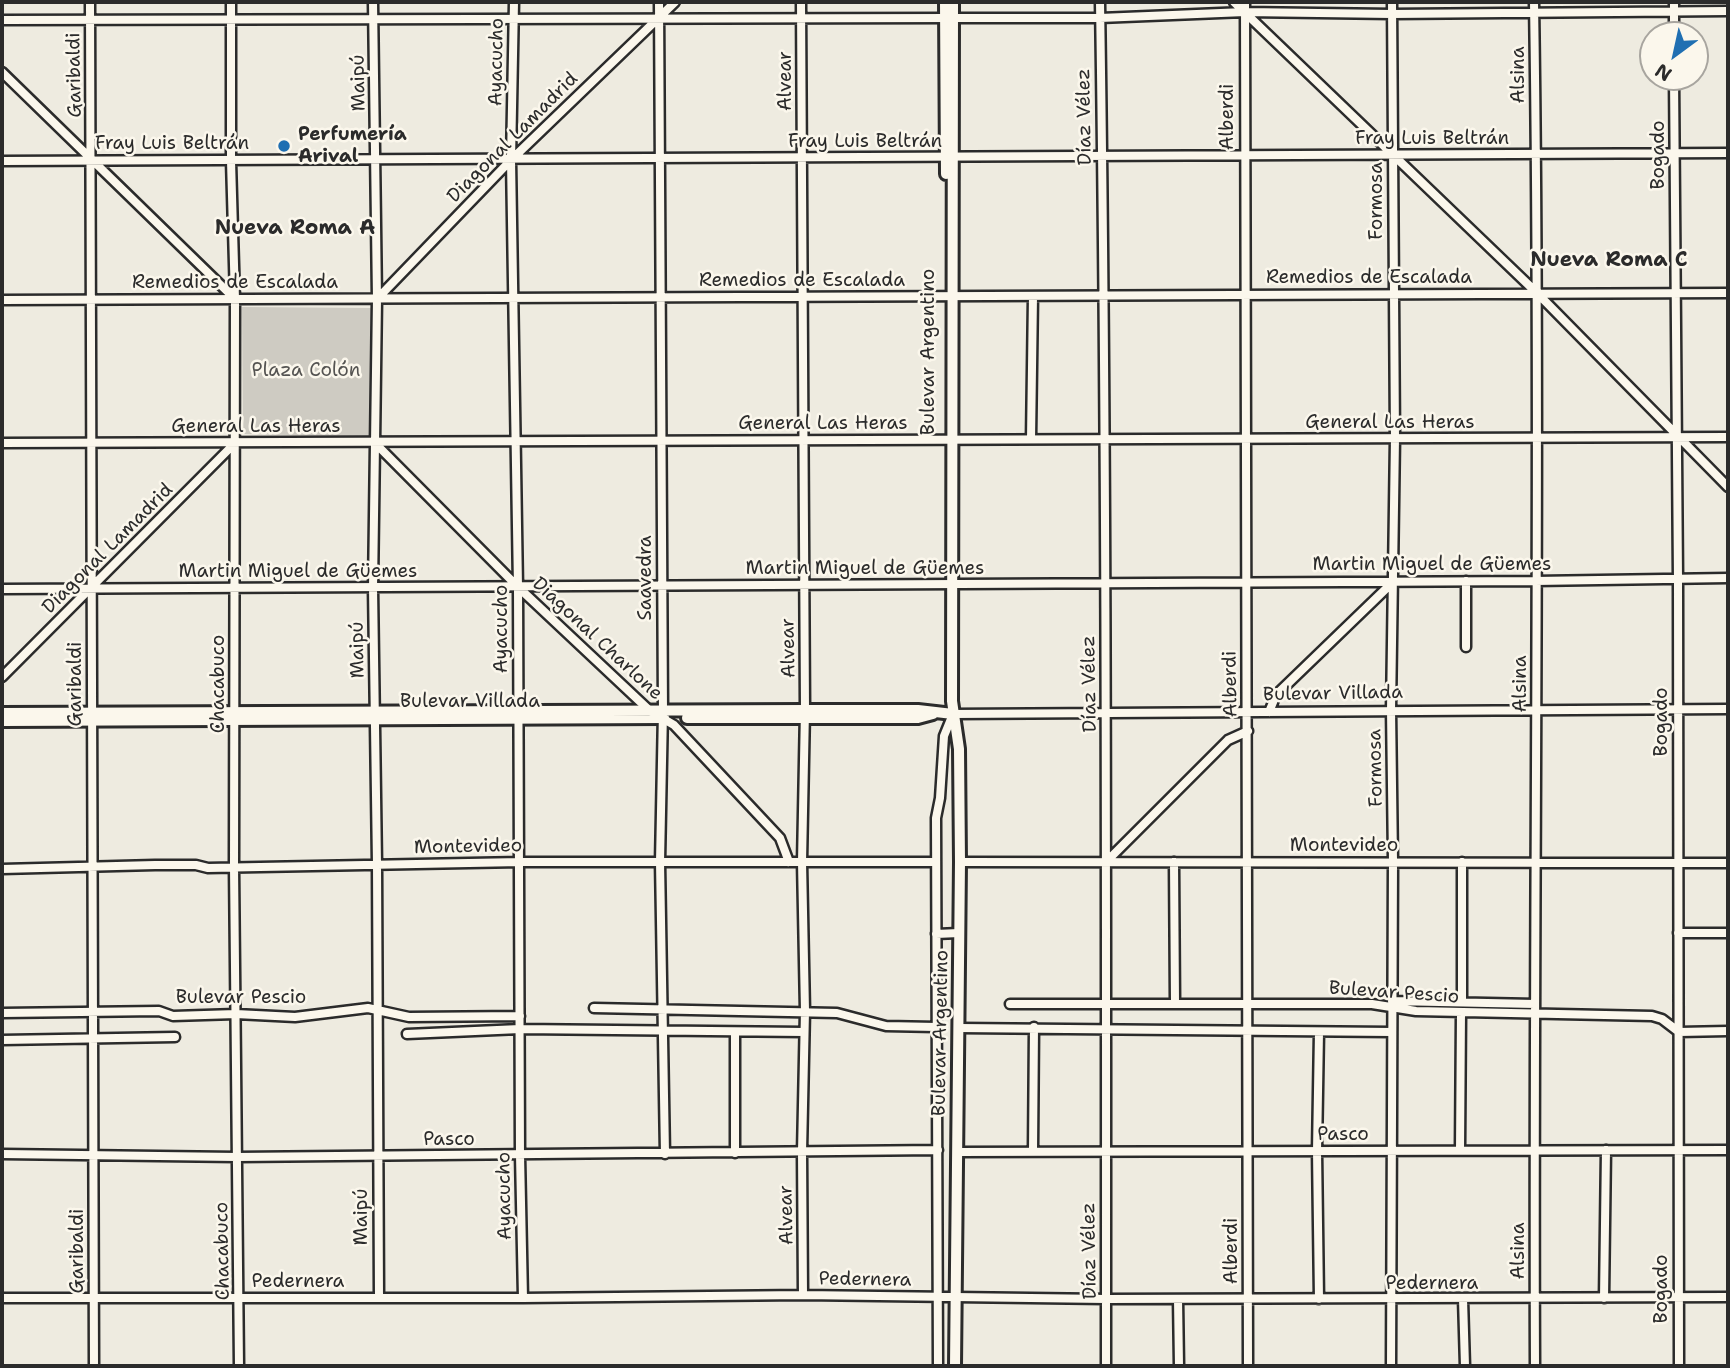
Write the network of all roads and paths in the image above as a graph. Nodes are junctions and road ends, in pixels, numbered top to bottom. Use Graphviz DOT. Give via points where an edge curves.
graph roads {
  1 [pos="90,2"];
  2 [pos="231,2"];
  3 [pos="373,2"];
  4 [pos="514,2"];
  5 [pos="659,2"];
  6 [pos="676,2"];
  7 [pos="801,2"];
  8 [pos="945,2"];
  9 [pos="953,2"];
  10 [pos="1100,2"];
  11 [pos="1234,2"];
  12 [pos="1245,2"];
  13 [pos="1392,2"];
  14 [pos="1534,2"];
  15 [pos="1674,2"];
  16 [pos="1728,11"];
  17 [pos="1245,12"];
  18 [pos="1674,12"];
  19 [pos="1392,14"];
  20 [pos="1534,14"];
  21 [pos="802,18"];
  22 [pos="949,18"];
  23 [pos="1100,18"];
  24 [pos="374,19"];
  25 [pos="514,19"];
  26 [pos="659,19"];
  27 [pos="2,20"];
  28 [pos="90,20"];
  29 [pos="231,20"];
  30 [pos="1674,21"];
  31 [pos="2,72"];
  32 [pos="1674,91"];
  33 [pos="1674,153"];
  34 [pos="1728,153"];
  35 [pos="1535,154"];
  36 [pos="1102,155"];
  37 [pos="1244,155"];
  38 [pos="1392,156"];
  39 [pos="949,157"];
  40 [pos="801,158"];
  41 [pos="92,159"];
  42 [pos="376,159"];
  43 [pos="660,159"];
  44 [pos="511,160"];
  45 [pos="2,161"];
  46 [pos="231,161"];
  47 [pos="1675,293"];
  48 [pos="1728,293"];
  49 [pos="1244,294"];
  50 [pos="1393,294"];
  51 [pos="1538,294"];
  52 [pos="1104,295"];
  53 [pos="949,296"];
  54 [pos="1032,296"];
  55 [pos="661,297"];
  56 [pos="803,297"];
  57 [pos="513,298"];
  58 [pos="90,299"];
  59 [pos="235,299"];
  60 [pos="377,299"];
  61 [pos="2,300"];
  62 [pos="1678,437"];
  63 [pos="1728,437"];
  64 [pos="1245,438"];
  65 [pos="1395,438"];
  66 [pos="1537,438"];
  67 [pos="1031,439"];
  68 [pos="1104,439"];
  69 [pos="804,440"];
  70 [pos="950,440"];
  71 [pos="516,441"];
  72 [pos="661,441"];
  73 [pos="2,443"];
  74 [pos="91,443"];
  75 [pos="235,443"];
  76 [pos="375,443"];
  77 [pos="1728,487"];
  78 [pos="1728,578"];
  79 [pos="1678,579"];
  80 [pos="1245,581"];
  81 [pos="1394,581"];
  82 [pos="1466,581"];
  83 [pos="1535,581"];
  84 [pos="1104,583"];
  85 [pos="950,584"];
  86 [pos="804,585"];
  87 [pos="518,586"];
  88 [pos="662,586"];
  89 [pos="235,588"];
  90 [pos="373,588"];
  91 [pos="2,589"];
  92 [pos="92,589"];
  93 [pos="1466,647"];
  94 [pos="2,677"];
  95 [pos="1728,709"];
  96 [pos="650,710"];
  97 [pos="1391,710"];
  98 [pos="1537,710"];
  99 [pos="1678,710"];
  100 [pos="2,712"];
  101 [pos="1248,712"];
  102 [pos="1269,712"];
  103 [pos="1107,713"];
  104 [pos="663,714"];
  105 [pos="805,714"];
  106 [pos="953,714"];
  107 [pos="518,715"];
  108 [pos="234,716"];
  109 [pos="374,716"];
  110 [pos="92,717"];
  111 [pos="2,721"];
  112 [pos="1248,731"];
  113 [pos="959,797"];
  114 [pos="940,798"];
  115 [pos="1393,861"];
  116 [pos="521,862"];
  117 [pos="660,862"];
  118 [pos="789,862"];
  119 [pos="802,862"];
  120 [pos="936,862"];
  121 [pos="960,862"];
  122 [pos="1106,862"];
  123 [pos="1174,862"];
  124 [pos="1248,862"];
  125 [pos="1462,862"];
  126 [pos="1534,862"];
  127 [pos="1678,862"];
  128 [pos="1728,863"];
  129 [pos="377,864"];
  130 [pos="93,867"];
  131 [pos="234,867"];
  132 [pos="2,869"];
  133 [pos="960,933"];
  134 [pos="1678,933"];
  135 [pos="1728,933"];
  136 [pos="936,934"];
  137 [pos="1462,1001"];
  138 [pos="1108,1003"];
  139 [pos="1175,1003"];
  140 [pos="1010,1004"];
  141 [pos="1247,1004"];
  142 [pos="1392,1004"];
  143 [pos="1535,1004"];
  144 [pos="594,1008"];
  145 [pos="378,1009"];
  146 [pos="662,1009"];
  147 [pos="804,1011"];
  148 [pos="94,1012"];
  149 [pos="2,1013"];
  150 [pos="1461,1013"];
  151 [pos="236,1014"];
  152 [pos="1535,1014"];
  153 [pos="520,1016"];
  154 [pos="936,1027"];
  155 [pos="1034,1027"];
  156 [pos="958,1028"];
  157 [pos="520,1029"];
  158 [pos="1107,1029"];
  159 [pos="1248,1029"];
  160 [pos="663,1031"];
  161 [pos="1728,1031"];
  162 [pos="804,1032"];
  163 [pos="1319,1032"];
  164 [pos="1392,1032"];
  165 [pos="1679,1032"];
  166 [pos="734,1033"];
  167 [pos="407,1034"];
  168 [pos="175,1037"];
  169 [pos="94,1038"];
  170 [pos="2,1040"];
  171 [pos="938,1150"];
  172 [pos="1460,1150"];
  173 [pos="1534,1150"];
  174 [pos="1606,1150"];
  175 [pos="1677,1150"];
  176 [pos="1728,1150"];
  177 [pos="1033,1151"];
  178 [pos="1248,1151"];
  179 [pos="1317,1151"];
  180 [pos="1391,1151"];
  181 [pos="802,1152"];
  182 [pos="1105,1152"];
  183 [pos="735,1153"];
  184 [pos="957,1153"];
  185 [pos="2,1154"];
  186 [pos="94,1154"];
  187 [pos="665,1154"];
  188 [pos="520,1155"];
  189 [pos="377,1156"];
  190 [pos="237,1157"];
  191 [pos="803,1295"];
  192 [pos="938,1297"];
  193 [pos="1728,1297"];
  194 [pos="2,1298"];
  195 [pos="94,1298"];
  196 [pos="239,1298"];
  197 [pos="379,1298"];
  198 [pos="523,1298"];
  199 [pos="956,1298"];
  200 [pos="1604,1298"];
  201 [pos="1678,1298"];
  202 [pos="1106,1299"];
  203 [pos="1178,1299"];
  204 [pos="1248,1299"];
  205 [pos="1463,1299"];
  206 [pos="1535,1299"];
  207 [pos="1319,1300"];
  208 [pos="1391,1300"];
  209 [pos="94,1366"];
  210 [pos="239,1366"];
  211 [pos="938,1366"];
  212 [pos="955,1366"];
  213 [pos="1106,1366"];
  214 [pos="1179,1366"];
  215 [pos="1248,1366"];
  216 [pos="1391,1366"];
  217 [pos="1465,1366"];
  218 [pos="1535,1366"];
  219 [pos="1679,1366"];
  1 -- 28 [label="street, Garibaldi"];
  2 -- 29 [label="street, Chacabuco"];
  3 -- 24 [label="street, Maipú"];
  4 -- 25 [label="street, Ayacucho"];
  5 -- 26 [label="street, Saavedra"];
  6 -- 26 [label="street, Diagonal Lamadrid"];
  7 -- 21 [label="street, Alvear"];
  8 -- 22 [label="main road, Bulevar Argentino"];
  9 -- 22 [label="main road, Bulevar Argentino"];
  10 -- 23 [label="street, Díaz Vélez"];
  11 -- 17 [label="street"];
  12 -- 17 [label="street, Alberdi"];
  13 -- 19 [label="street, Formosa"];
  14 -- 20 [label="street, Alsina"];
  15 -- 18 [label="street"];
  16 -- 18 [label="street"];
  17 -- 19 [label="street"];
  17 -- 23 [label="street"];
  17 -- 37 [label="street, Alberdi"];
  17 -- 38 [label="street"];
  18 -- 20 [label="street"];
  18 -- 30 [label="street"];
  19 -- 20 [label="street"];
  19 -- 38 [label="street, Formosa"];
  20 -- 35 [label="street, Alsina"];
  21 -- 22 [label="street"];
  21 -- 26 [label="street"];
  21 -- 40 [label="street, Alvear"];
  22 -- 23 [label="street"];
  22 -- 39 [label="main road, Bulevar Argentino"];
  23 -- 36 [label="street, Díaz Vélez"];
  24 -- 25 [label="street"];
  24 -- 29 [label="street"];
  24 -- 42 [label="street, Maipú"];
  25 -- 26 [label="street"];
  25 -- 44 [label="street, Ayacucho"];
  26 -- 43 [label="street, Saavedra"];
  26 -- 44 [label="street, Diagonal Lamadrid"];
  27 -- 28 [label="street"];
  28 -- 29 [label="street"];
  28 -- 41 [label="street, Garibaldi"];
  29 -- 46 [label="street, Chacabuco"];
  31 -- 41 [label="street"];
  32 -- 33 [label="street, Bogado"];
  33 -- 34 [label="street, Fray Luis Beltrán"];
  33 -- 35 [label="street, Fray Luis Beltrán"];
  33 -- 47 [label="street, Bogado"];
  35 -- 38 [label="street, Fray Luis Beltrán"];
  35 -- 51 [label="street, Alsina"];
  36 -- 37 [label="street, Fray Luis Beltrán"];
  36 -- 39 [label="street, Fray Luis Beltrán"];
  36 -- 52 [label="street, Díaz Vélez"];
  37 -- 38 [label="street, Fray Luis Beltrán"];
  37 -- 49 [label="street, Alberdi"];
  38 -- 50 [label="street, Formosa"];
  38 -- 51 [label="street"];
  39 -- 40 [label="street, Fray Luis Beltrán"];
  39 -- 53 [label="main road, Bulevar Argentino"];
  40 -- 43 [label="street, Fray Luis Beltrán"];
  40 -- 56 [label="street, Alvear"];
  41 -- 45 [label="street, Fray Luis Beltrán"];
  41 -- 46 [label="street, Fray Luis Beltrán"];
  41 -- 58 [label="street, Garibaldi"];
  41 -- 59 [label="street"];
  42 -- 44 [label="street, Fray Luis Beltrán"];
  42 -- 46 [label="street, Fray Luis Beltrán"];
  42 -- 60 [label="street, Maipú"];
  43 -- 44 [label="street, Fray Luis Beltrán"];
  43 -- 55 [label="street, Saavedra"];
  44 -- 57 [label="street, Ayacucho"];
  44 -- 60 [label="street, Diagonal Lamadrid"];
  46 -- 59 [label="street, Chacabuco"];
  47 -- 48 [label="street, Remedios de Escalada"];
  47 -- 51 [label="street, Remedios de Escalada"];
  47 -- 62 [label="street, Bogado"];
  49 -- 50 [label="street, Remedios de Escalada"];
  49 -- 52 [label="street, Remedios de Escalada"];
  49 -- 64 [label="street, Alberdi"];
  50 -- 51 [label="street, Remedios de Escalada"];
  50 -- 65 [label="street, Formosa"];
  51 -- 62 [label="street"];
  51 -- 66 [label="street, Alsina"];
  52 -- 54 [label="street, Remedios de Escalada"];
  52 -- 68 [label="street, Díaz Vélez"];
  53 -- 54 [label="street, Remedios de Escalada"];
  53 -- 56 [label="street, Remedios de Escalada"];
  53 -- 70 [label="main road, Bulevar Argentino"];
  54 -- 67 [label="street"];
  55 -- 56 [label="street, Remedios de Escalada"];
  55 -- 57 [label="street, Remedios de Escalada"];
  55 -- 72 [label="street, Saavedra"];
  56 -- 69 [label="street, Alvear"];
  57 -- 60 [label="street, Remedios de Escalada"];
  57 -- 71 [label="street, Ayacucho"];
  58 -- 59 [label="street, Remedios de Escalada"];
  58 -- 61 [label="street, Remedios de Escalada"];
  58 -- 74 [label="street, Garibaldi"];
  59 -- 60 [label="street, Remedios de Escalada"];
  59 -- 75 [label="street, Chacabuco"];
  60 -- 76 [label="street, Maipú"];
  62 -- 63 [label="street, General Las Heras"];
  62 -- 66 [label="street, General Las Heras"];
  62 -- 77 [label="street"];
  62 -- 79 [label="street, Bogado"];
  64 -- 65 [label="street, General Las Heras"];
  64 -- 68 [label="street, General Las Heras"];
  64 -- 80 [label="street, Alberdi"];
  65 -- 66 [label="street, General Las Heras"];
  65 -- 81 [label="street, Formosa"];
  66 -- 83 [label="street, Alsina"];
  67 -- 68 [label="street, General Las Heras"];
  67 -- 70 [label="street, General Las Heras"];
  68 -- 84 [label="street, Díaz Vélez"];
  69 -- 70 [label="street, General Las Heras"];
  69 -- 72 [label="street, General Las Heras"];
  69 -- 86 [label="street, Alvear"];
  70 -- 85 [label="main road, Bulevar Argentino"];
  71 -- 72 [label="street, General Las Heras"];
  71 -- 76 [label="street, General Las Heras"];
  71 -- 87 [label="street, Ayacucho"];
  72 -- 88 [label="street, Saavedra"];
  73 -- 74 [label="street, General Las Heras"];
  74 -- 75 [label="street, General Las Heras"];
  74 -- 92 [label="street, Garibaldi"];
  75 -- 76 [label="street, General Las Heras"];
  75 -- 89 [label="street, Chacabuco"];
  75 -- 92 [label="street, Diagonal Lamadrid"];
  76 -- 87 [label="street, Diagonal Charlone"];
  76 -- 90 [label="street, Maipú"];
  78 -- 79 [label="street, Martin Miguel de Güemes"];
  79 -- 83 [label="street, Martin Miguel de Güemes"];
  79 -- 99 [label="street, Bogado"];
  80 -- 81 [label="street, Martin Miguel de Güemes"];
  80 -- 84 [label="street, Martin Miguel de Güemes"];
  80 -- 101 [label="street, Alberdi"];
  81 -- 82 [label="street, Martin Miguel de Güemes"];
  81 -- 97 [label="street, Formosa"];
  81 -- 102 [label="street" via="1276,695"];
  82 -- 83 [label="street, Martin Miguel de Güemes"];
  82 -- 93 [label="street"];
  83 -- 98 [label="street, Alsina"];
  84 -- 85 [label="street, Martin Miguel de Güemes"];
  84 -- 103 [label="street, Díaz Vélez"];
  85 -- 86 [label="street, Martin Miguel de Güemes"];
  85 -- 106 [label="main road, Bulevar Argentino"];
  86 -- 88 [label="street, Martin Miguel de Güemes"];
  86 -- 105 [label="street, Alvear"];
  87 -- 88 [label="street, Martin Miguel de Güemes"];
  87 -- 90 [label="street, Martin Miguel de Güemes"];
  87 -- 96 [label="street, Diagonal Charlone"];
  87 -- 107 [label="street, Ayacucho"];
  88 -- 104 [label="street, Saavedra"];
  89 -- 90 [label="street, Martin Miguel de Güemes"];
  89 -- 92 [label="street, Martin Miguel de Güemes"];
  89 -- 108 [label="street, Chacabuco"];
  90 -- 109 [label="street, Maipú"];
  91 -- 92 [label="street, Martin Miguel de Güemes"];
  92 -- 94 [label="street, Diagonal Lamadrid"];
  92 -- 110 [label="street, Garibaldi"];
  95 -- 99 [label="street, Bulevar Villada"];
  96 -- 104 [label="main road, Bulevar Villada"];
  96 -- 107 [label="main road, Bulevar Villada"];
  97 -- 98 [label="street, Bulevar Villada"];
  97 -- 102 [label="street, Bulevar Villada"];
  97 -- 115 [label="street, Formosa"];
  98 -- 99 [label="street, Bulevar Villada"];
  98 -- 126 [label="street, Alsina"];
  99 -- 127 [label="street, Bogado"];
  100 -- 110 [label="main road, Bulevar Villada"];
  101 -- 102 [label="street, Bulevar Villada"];
  101 -- 103 [label="street, Bulevar Villada"];
  101 -- 112 [label="street, Alberdi"];
  103 -- 106 [label="street, Bulevar Villada"];
  103 -- 122 [label="street, Díaz Vélez"];
  104 -- 105 [label="main road, Bulevar Villada"];
  104 -- 107 [label="main road, Bulevar Villada"];
  104 -- 117 [label="street, Saavedra"];
  104 -- 118 [label="street, Diagonal Charlone" via="780,838"];
  105 -- 106 [label="main road, Bulevar Villada" via="918,718"];
  105 -- 119 [label="street, Alvear"];
  106 -- 113 [label="main road, Bulevar Argentino"];
  106 -- 114 [label="street" via="944,736"];
  107 -- 109 [label="main road, Bulevar Villada"];
  107 -- 116 [label="street, Ayacucho"];
  108 -- 109 [label="main road, Bulevar Villada"];
  108 -- 110 [label="main road, Bulevar Villada"];
  108 -- 131 [label="street, Chacabuco"];
  109 -- 129 [label="street, Maipú"];
  110 -- 111 [label="main road, Bulevar Villada"];
  110 -- 130 [label="street, Garibaldi"];
  112 -- 122 [label="street" via="1228,740"];
  112 -- 124 [label="street, Alberdi"];
  113 -- 114 [label="street"];
  113 -- 121 [label="main road, Bulevar Argentino"];
  114 -- 120 [label="street"];
  115 -- 124 [label="street, Montevideo"];
  115 -- 125 [label="street, Montevideo"];
  115 -- 142 [label="street, Formosa"];
  116 -- 117 [label="street, Montevideo"];
  116 -- 129 [label="street, Montevideo"];
  116 -- 153 [label="street, Ayacucho"];
  117 -- 118 [label="street, Montevideo"];
  117 -- 146 [label="street, Saavedra"];
  118 -- 119 [label="street, Montevideo"];
  119 -- 120 [label="street, Montevideo"];
  119 -- 147 [label="street, Alvear"];
  120 -- 136 [label="street"];
  121 -- 122 [label="street, Montevideo"];
  121 -- 133 [label="main road, Bulevar Argentino"];
  122 -- 123 [label="street, Montevideo"];
  122 -- 138 [label="street, Díaz Vélez"];
  123 -- 124 [label="street, Montevideo"];
  123 -- 139 [label="street"];
  124 -- 141 [label="street, Alberdi"];
  125 -- 126 [label="street, Montevideo"];
  125 -- 137 [label="street"];
  126 -- 127 [label="street, Montevideo"];
  126 -- 143 [label="street, Alsina"];
  127 -- 128 [label="street, Montevideo"];
  127 -- 134 [label="street, Bogado"];
  129 -- 131 [label="street, Montevideo"];
  129 -- 145 [label="street, Maipú"];
  130 -- 131 [label="street, Montevideo"];
  130 -- 132 [label="street, Montevideo"];
  130 -- 148 [label="street, Garibaldi"];
  131 -- 151 [label="street, Chacabuco"];
  133 -- 136 [label="street"];
  133 -- 156 [label="main road, Bulevar Argentino"];
  134 -- 135 [label="street"];
  134 -- 165 [label="street, Bogado"];
  136 -- 154 [label="street"];
  137 -- 142 [label="street"];
  137 -- 143 [label="street"];
  138 -- 139 [label="street, Bulevar Pescio"];
  138 -- 140 [label="street, Bulevar Pescio"];
  138 -- 158 [label="street, Díaz Vélez"];
  139 -- 141 [label="street, Bulevar Pescio"];
  141 -- 142 [label="street, Bulevar Pescio"];
  141 -- 159 [label="street, Alberdi"];
  142 -- 150 [label="street, Bulevar Pescio" via="1416,1011"];
  142 -- 164 [label="street, Formosa"];
  143 -- 152 [label="street, Alsina"];
  144 -- 146 [label="street"];
  145 -- 151 [label="street, Bulevar Pescio" via="296,1017"];
  145 -- 153 [label="street, Bulevar Pescio" via="408,1017"];
  145 -- 189 [label="street, Maipú"];
  146 -- 147 [label="street"];
  146 -- 160 [label="street, Saavedra"];
  147 -- 154 [label="street" via="837,1013 886,1026"];
  147 -- 162 [label="street, Alvear"];
  148 -- 149 [label="street, Bulevar Pescio"];
  148 -- 151 [label="street, Bulevar Pescio"];
  148 -- 169 [label="street, Garibaldi"];
  150 -- 152 [label="street, Bulevar Pescio"];
  150 -- 172 [label="street"];
  151 -- 190 [label="street, Chacabuco"];
  152 -- 165 [label="street, Bulevar Pescio" via="1652,1016"];
  152 -- 173 [label="street, Alsina"];
  153 -- 157 [label="street, Ayacucho"];
  154 -- 171 [label="street"];
  155 -- 156 [label="street, Bulevar Pescio"];
  155 -- 158 [label="street, Bulevar Pescio"];
  155 -- 177 [label="street"];
  156 -- 184 [label="main road, Bulevar Argentino"];
  157 -- 160 [label="street"];
  157 -- 167 [label="street"];
  157 -- 188 [label="street, Ayacucho"];
  158 -- 159 [label="street, Bulevar Pescio"];
  158 -- 182 [label="street, Díaz Vélez"];
  159 -- 163 [label="street, Bulevar Pescio"];
  159 -- 178 [label="street, Alberdi"];
  160 -- 166 [label="street"];
  160 -- 187 [label="street, Saavedra"];
  161 -- 165 [label="street, Bulevar Pescio"];
  162 -- 166 [label="street"];
  162 -- 181 [label="street, Alvear"];
  163 -- 164 [label="street, Bulevar Pescio"];
  163 -- 179 [label="street"];
  164 -- 180 [label="street, Formosa"];
  165 -- 175 [label="street, Bogado"];
  166 -- 183 [label="street"];
  168 -- 169 [label="street, Bulevar Pescio"];
  169 -- 170 [label="street, Bulevar Pescio"];
  169 -- 186 [label="street, Garibaldi"];
  171 -- 181 [label="street, Pasco"];
  171 -- 192 [label="street"];
  172 -- 173 [label="street, Pasco"];
  172 -- 180 [label="street, Pasco"];
  173 -- 174 [label="street, Pasco"];
  173 -- 206 [label="street, Alsina"];
  174 -- 175 [label="street, Pasco"];
  174 -- 200 [label="street"];
  175 -- 176 [label="street, Pasco"];
  175 -- 201 [label="street, Bogado"];
  177 -- 182 [label="street, Pasco"];
  177 -- 184 [label="street, Pasco"];
  178 -- 179 [label="street, Pasco"];
  178 -- 182 [label="street, Pasco"];
  178 -- 204 [label="street, Alberdi"];
  179 -- 180 [label="street, Pasco"];
  179 -- 207 [label="street"];
  180 -- 208 [label="street, Formosa"];
  181 -- 183 [label="street, Pasco"];
  181 -- 191 [label="street, Alvear"];
  182 -- 202 [label="street, Díaz Vélez"];
  183 -- 187 [label="street, Pasco"];
  184 -- 199 [label="main road, Bulevar Argentino"];
  185 -- 186 [label="street, Pasco"];
  186 -- 190 [label="street, Pasco"];
  186 -- 195 [label="street, Garibaldi"];
  187 -- 188 [label="street, Pasco"];
  188 -- 189 [label="street, Pasco"];
  188 -- 198 [label="street, Ayacucho"];
  189 -- 190 [label="street, Pasco"];
  189 -- 197 [label="street, Maipú"];
  190 -- 196 [label="street, Chacabuco"];
  191 -- 192 [label="street, Pedernera"];
  191 -- 198 [label="street, Pedernera"];
  192 -- 199 [label="street, Pedernera"];
  192 -- 211 [label="street"];
  193 -- 201 [label="street, Pedernera"];
  194 -- 195 [label="street, Pedernera"];
  195 -- 196 [label="street, Pedernera"];
  195 -- 209 [label="street, Garibaldi"];
  196 -- 197 [label="street, Pedernera"];
  196 -- 210 [label="street, Chacabuco"];
  197 -- 198 [label="street, Pedernera"];
  199 -- 202 [label="street, Pedernera"];
  199 -- 212 [label="main road, Bulevar Argentino"];
  200 -- 201 [label="street, Pedernera"];
  200 -- 206 [label="street, Pedernera"];
  201 -- 219 [label="street, Bogado"];
  202 -- 203 [label="street, Pedernera"];
  202 -- 213 [label="street, Díaz Vélez"];
  203 -- 204 [label="street, Pedernera"];
  203 -- 214 [label="street"];
  204 -- 207 [label="street, Pedernera"];
  204 -- 215 [label="street, Alberdi"];
  205 -- 206 [label="street, Pedernera"];
  205 -- 208 [label="street, Pedernera"];
  205 -- 217 [label="street"];
  206 -- 218 [label="street, Alsina"];
  207 -- 208 [label="street, Pedernera"];
  208 -- 216 [label="street, Formosa"];
}
